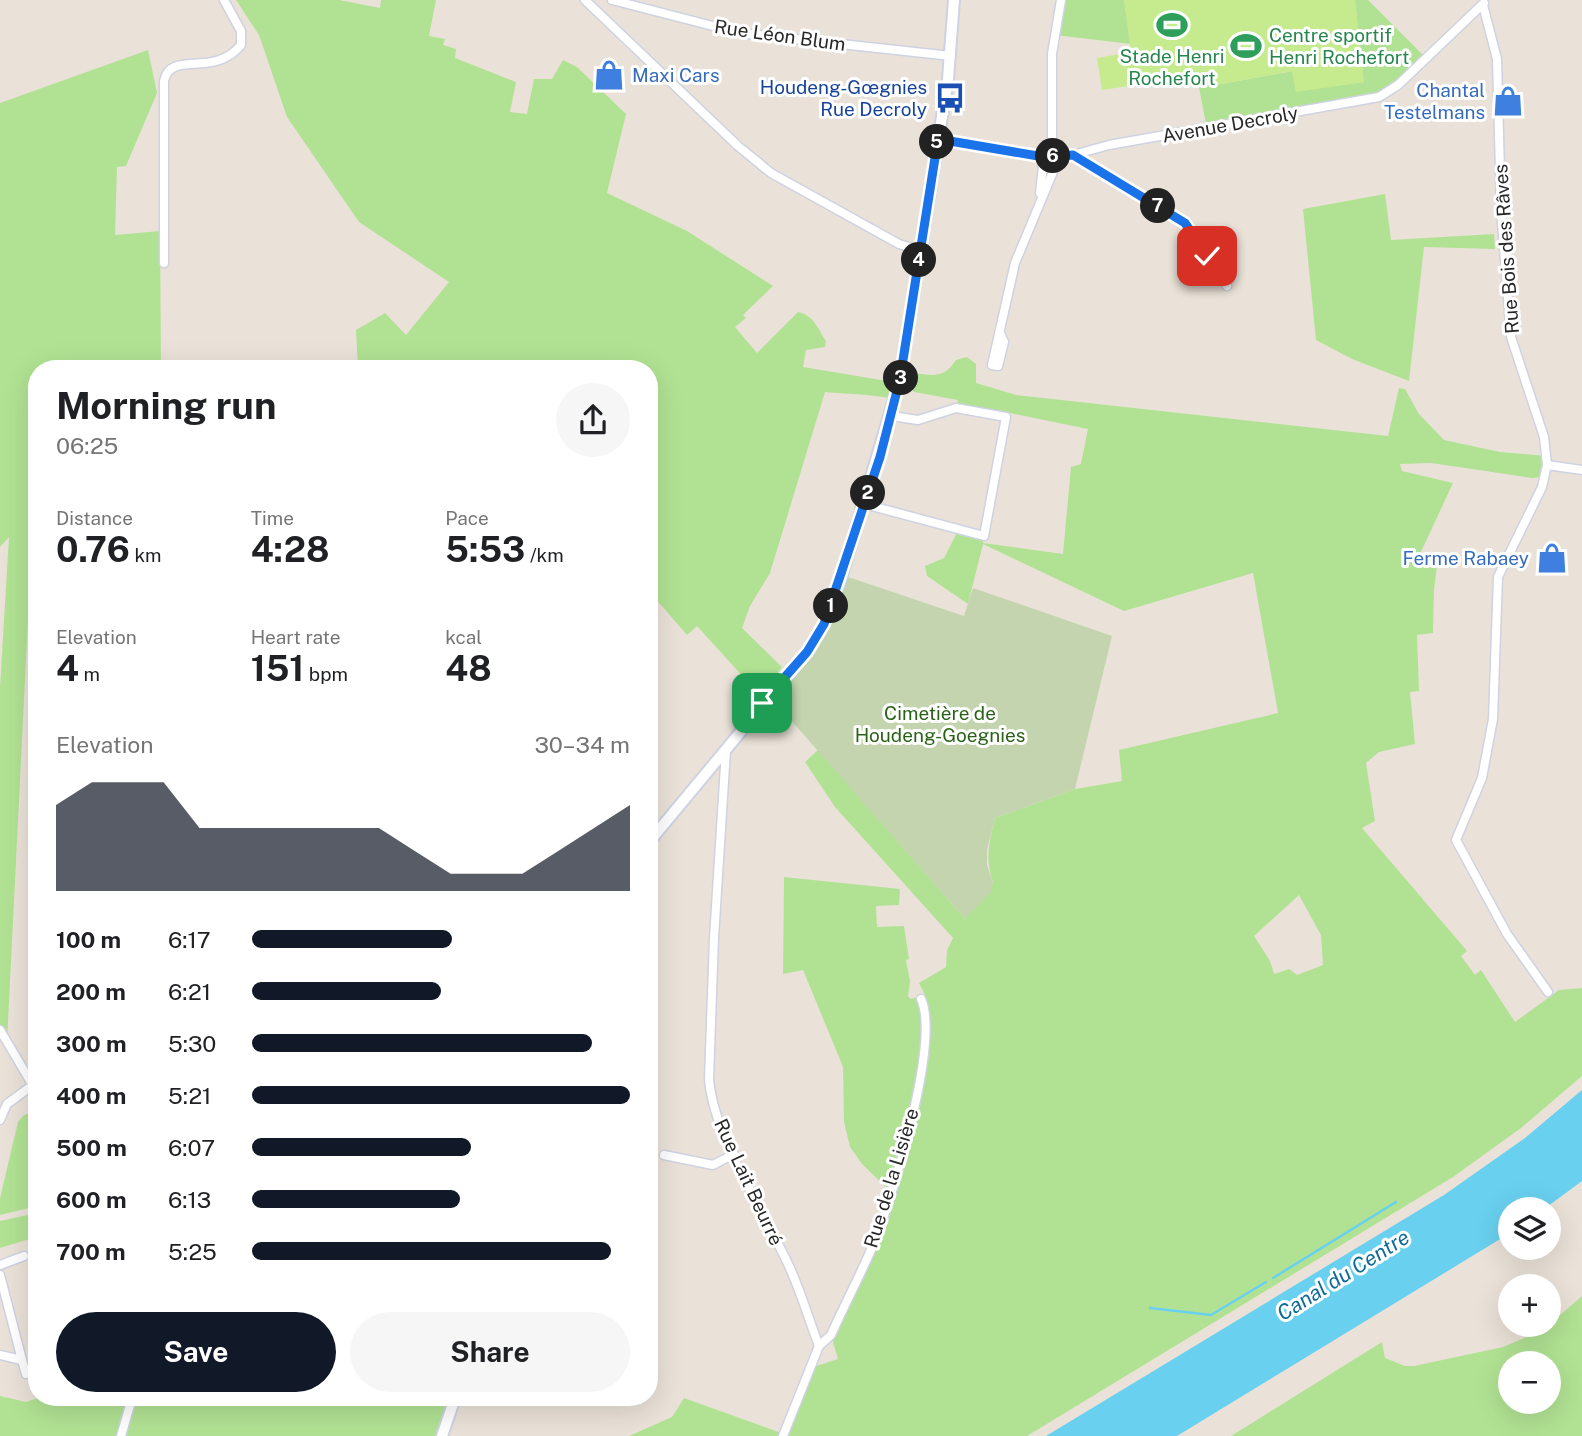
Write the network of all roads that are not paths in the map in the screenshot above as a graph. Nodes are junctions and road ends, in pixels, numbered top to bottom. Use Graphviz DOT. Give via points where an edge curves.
graph roads {
  1 [pos="224,0"];
  2 [pos="585,0"];
  3 [pos="612,0"];
  4 [pos="954,0"];
  5 [pos="1061,0"];
  6 [pos="1484,2"];
  7 [pos="951,56"];
  8 [pos="938,139"];
  9 [pos="1073,155"];
  10 [pos="1052,156"];
  11 [pos="1040,199"];
  12 [pos="921,251"];
  13 [pos="164,263"];
  14 [pos="1227,286"];
  15 [pos="995,366"];
  16 [pos="891,416"];
  17 [pos="1547,465"];
  18 [pos="1582,470"];
  19 [pos="864,504"];
  20 [pos="726,747"];
  21 [pos="658,831"];
  22 [pos="1548,992"];
  23 [pos="921,999"];
  24 [pos="0,1030"];
  25 [pos="28,1072"];
  26 [pos="28,1088"];
  27 [pos="0,1120"];
  28 [pos="734,1154"];
  29 [pos="664,1156"];
  30 [pos="24,1256"];
  31 [pos="0,1265"];
  32 [pos="0,1275"];
  33 [pos="819,1346"];
  34 [pos="0,1355"];
  35 [pos="22,1360"];
  36 [pos="28,1373"];
  37 [pos="130,1406"];
  38 [pos="452,1406"];
  39 [pos="121,1436"];
  40 [pos="442,1436"];
  41 [pos="783,1436"];
  1 -- 13 [label="street" via="242,31 241,44 220,61 174,65 166,71"];
  2 -- 12 [label="street" via="771,173 899,244"];
  3 -- 7 [label="street, Rue Léon Blum" via="740,33"];
  4 -- 7 [label="street"];
  5 -- 10 [label="street" via="1052,54"];
  6 -- 9 [label="street, Avenue Decroly" via="1398,85 1379,97"];
  6 -- 17 [label="street, Rue Bois des Râves" via="1497,59 1501,210 1511,337 1544,437"];
  7 -- 8 [label="street"];
  8 -- 10 [label="street, Avenue Decroly"];
  8 -- 12 [label="street"];
  9 -- 10 [label="street, Avenue Decroly"];
  9 -- 14 [label="street" via="1185,223"];
  10 -- 11 [label="street"];
  10 -- 11 [label="street"];
  11 -- 15 [label="street" via="1012,275"];
  12 -- 16 [label="street"];
  16 -- 19 [label="street"];
  16 -- 19 [label="street" via="918,420 956,408 1006,417 984,536"];
  17 -- 18 [label="street"];
  17 -- 22 [label="street, Rue Bois des Râves" via="1542,487 1498,577 1493,719 1482,778 1456,840 1507,934"];
  19 -- 20 [label="street" via="817,638"];
  20 -- 21 [label="street"];
  20 -- 28 [label="street, Rue Lait Beurré" via="709,1079 712,1101"];
  23 -- 33 [label="street, Rue de la Lisière" via="927,1011 920,1083 891,1192 877,1235 831,1335"];
  24 -- 25 [label="street"];
  26 -- 27 [label="street" via="7,1104"];
  28 -- 29 [label="street" via="713,1165"];
  28 -- 33 [label="street, Rue Lait Beurré" via="790,1268"];
  30 -- 31 [label="street"];
  32 -- 35 [label="street"];
  33 -- 41 [label="street"];
  34 -- 35 [label="street"];
  35 -- 36 [label="street"];
  37 -- 39 [label="street"];
  38 -- 40 [label="street"];
}
